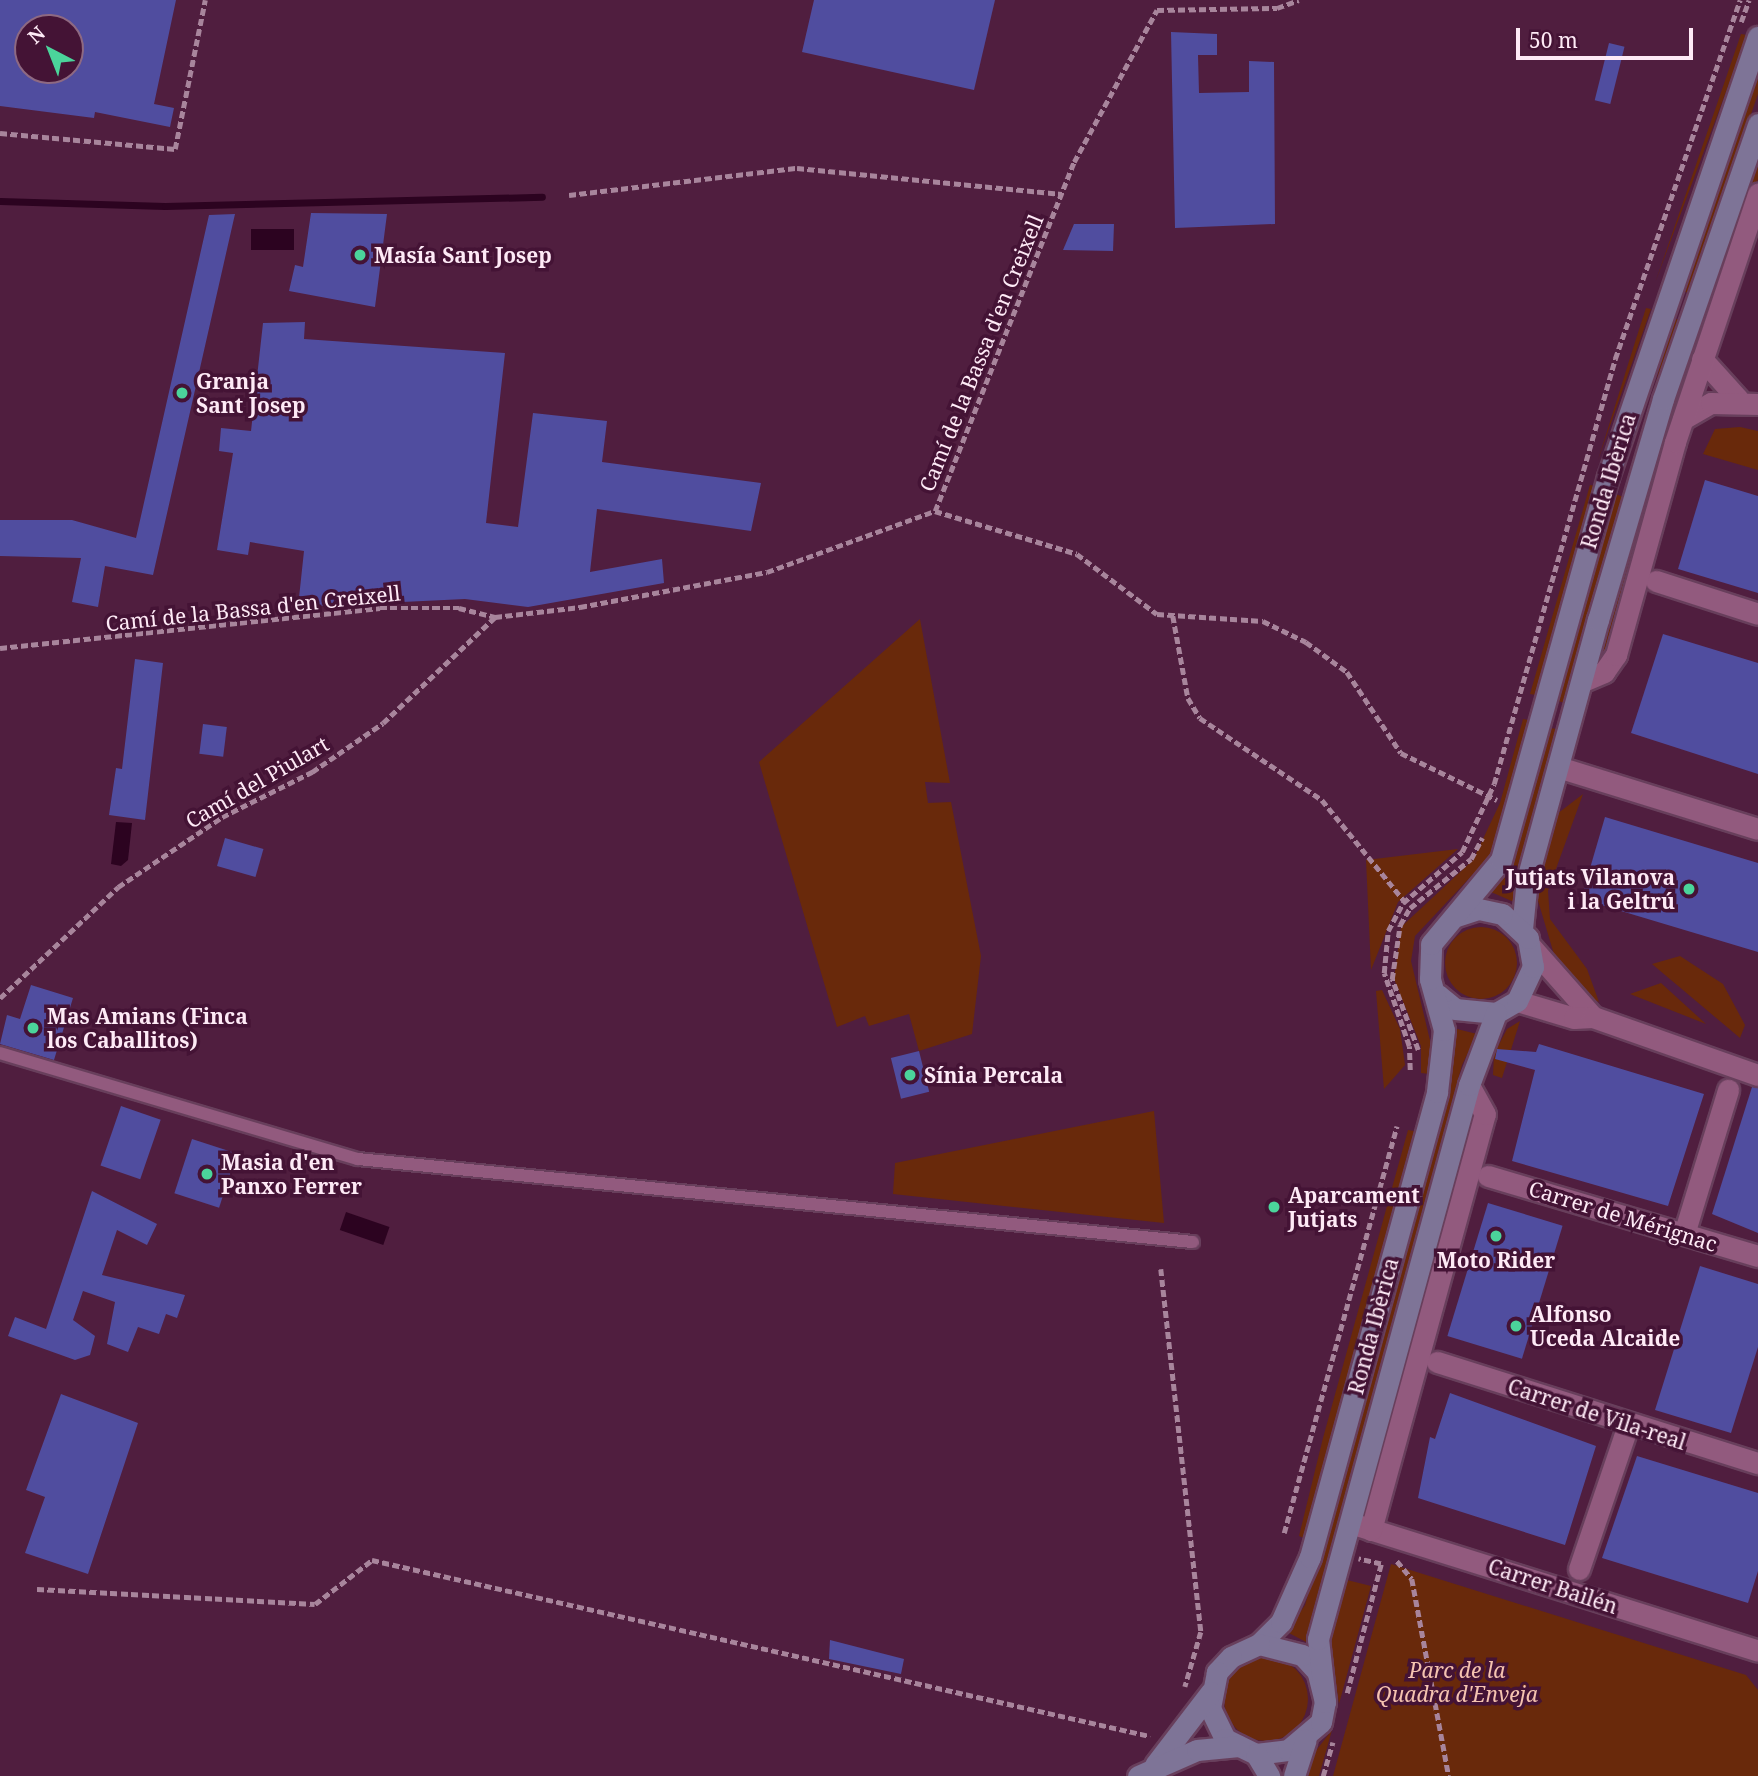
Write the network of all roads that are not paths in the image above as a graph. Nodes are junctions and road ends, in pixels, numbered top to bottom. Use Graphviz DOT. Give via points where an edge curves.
graph roads {
  1 [pos="1758,37"];
  2 [pos="1758,124"];
  3 [pos="1758,194"];
  4 [pos="1702,359"];
  5 [pos="1748,402"];
  6 [pos="1683,419"];
  7 [pos="1656,581"];
  8 [pos="1758,614"];
  9 [pos="1583,681"];
  10 [pos="1558,767"];
  11 [pos="1758,829"];
  12 [pos="1454,917"];
  13 [pos="1522,929"];
  14 [pos="1532,948"];
  15 [pos="1438,995"];
  16 [pos="1517,1001"];
  17 [pos="1496,1013"];
  18 [pos="1592,1017"];
  19 [pos="0,1054"];
  20 [pos="1758,1075"];
  21 [pos="1469,1085"];
  22 [pos="1728,1090"];
  23 [pos="1488,1176"];
  24 [pos="1684,1234"];
  25 [pos="1193,1242"];
  26 [pos="1758,1256"];
  27 [pos="1437,1362"];
  28 [pos="1628,1425"];
  29 [pos="1758,1463"];
  30 [pos="1348,1523"];
  31 [pos="1371,1530"];
  32 [pos="1579,1569"];
  33 [pos="1259,1644"];
  34 [pos="1758,1651"];
  35 [pos="1210,1692"];
  36 [pos="1335,1701"];
  37 [pos="1306,1740"];
  38 [pos="1248,1750"];
  39 [pos="1147,1771"];
  40 [pos="1269,1776"];
  41 [pos="1294,1776"];
  1 -- 12 [label="street, Ronda Ibèrica" via="1608,477 1501,860"];
  2 -- 9 [label="street, Ronda Ibèrica" via="1663,399"];
  3 -- 4 [label="street"];
  4 -- 5 [label="street"];
  4 -- 6 [label="street"];
  5 -- 6 [label="street" via="1711,402"];
  6 -- 9 [label="street" via="1616,655 1604,672"];
  7 -- 8 [label="street"];
  9 -- 10 [label="street, Ronda Ibèrica"];
  10 -- 11 [label="street"];
  10 -- 13 [label="street, Ronda Ibèrica" via="1527,879"];
  12 -- 13 [label="street" via="1478,909 1502,914"];
  12 -- 15 [label="street, Ronda Ibèrica" via="1431,944 1430,979"];
  13 -- 14 [label="street"];
  14 -- 16 [label="street" via="1531,977"];
  14 -- 18 [label="street"];
  15 -- 17 [label="street" via="1465,1012"];
  15 -- 33 [label="street, Ronda Ibèrica" via="1444,1041 1437,1092 1314,1546 1281,1622"];
  16 -- 17 [label="street"];
  16 -- 18 [label="street" via="1574,1018"];
  17 -- 21 [label="street, Ronda Ibèrica"];
  18 -- 20 [label="street"];
  19 -- 25 [label="lane" via="358,1159"];
  21 -- 30 [label="street, Ronda Ibèrica"];
  21 -- 31 [label="street" via="1485,1114"];
  22 -- 24 [label="street"];
  23 -- 24 [label="street, Carrer de Mérignac"];
  24 -- 26 [label="street, Carrer de Mérignac"];
  27 -- 28 [label="street, Carrer de Vila-real"];
  28 -- 29 [label="street, Carrer de Vila-real"];
  28 -- 32 [label="street"];
  30 -- 31 [label="street, Carrer Bailén"];
  30 -- 36 [label="street, Ronda Ibèrica" via="1318,1639"];
  31 -- 34 [label="street, Carrer Bailén"];
  33 -- 35 [label="street, Ronda Ibèrica" via="1231,1657"];
  33 -- 36 [label="street" via="1302,1655"];
  35 -- 38 [label="street" via="1220,1731"];
  35 -- 39 [label="street, Ronda Ibèrica"];
  36 -- 37 [label="street, Ronda Ibèrica"];
  37 -- 38 [label="street"];
  37 -- 41 [label="street, Ronda Ibèrica"];
  38 -- 39 [label="street" via="1197,1750"];
  38 -- 40 [label="street"];
}
